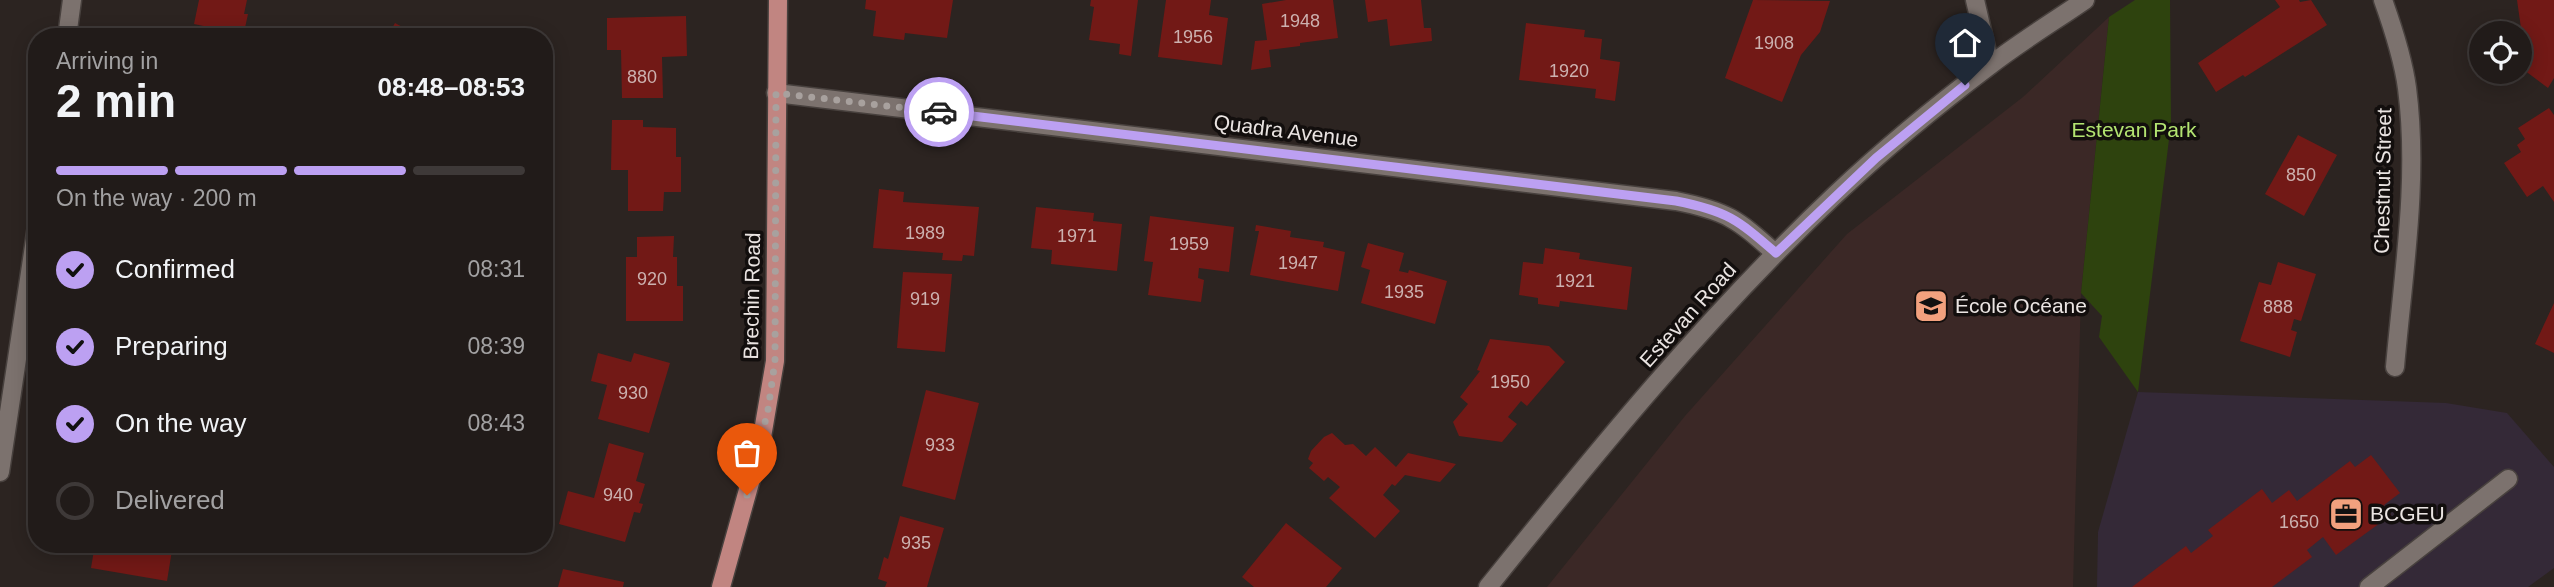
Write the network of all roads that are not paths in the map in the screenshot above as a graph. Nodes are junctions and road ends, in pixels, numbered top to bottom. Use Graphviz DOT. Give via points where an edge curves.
graph roads {
  1 [pos="72,0"];
  2 [pos="778,0"];
  3 [pos="1975,0"];
  4 [pos="2085,0"];
  5 [pos="2383,0"];
  6 [pos="67,28"];
  7 [pos="1990,65"];
  8 [pos="776,93"];
  9 [pos="1776,253"];
  10 [pos="28,286"];
  11 [pos="2395,367"];
  12 [pos="0,472"];
  13 [pos="2508,479"];
  14 [pos="722,587"];
  15 [pos="1488,587"];
  16 [pos="2369,587"];
  1 -- 6 [label="street"];
  2 -- 8 [label="main road, Brechin Road"];
  3 -- 7 [label="street"];
  4 -- 7 [label="street, Estevan Road"];
  5 -- 11 [label="street, Chestnut Street" via="2407,86 2411,137"];
  7 -- 9 [label="street, Estevan Road" via="1876,158"];
  8 -- 9 [label="street, Quadra Avenue" via="1676,201 1725,214"];
  8 -- 14 [label="main road, Brechin Road" via="775,361 761,443"];
  9 -- 15 [label="street, Estevan Road" via="1653,388"];
  10 -- 12 [label="street"];
  13 -- 16 [label="street"];
}
